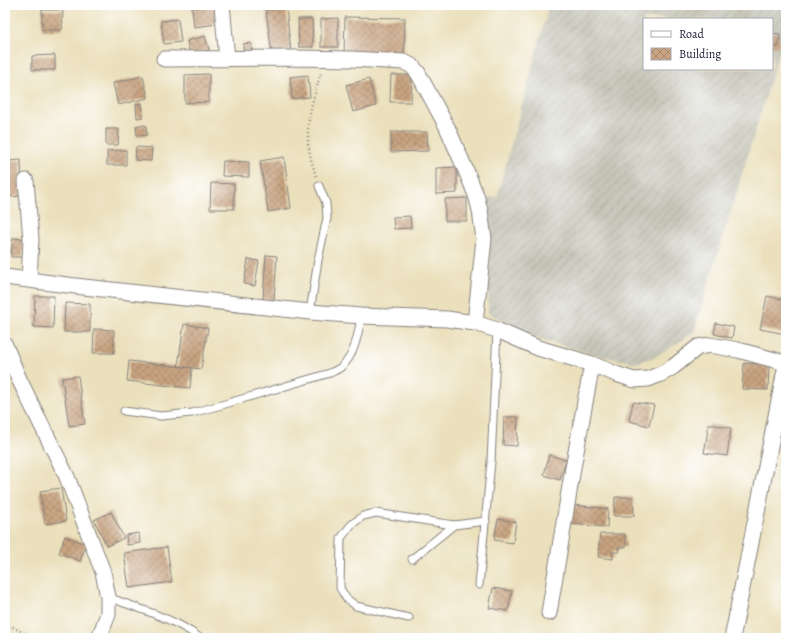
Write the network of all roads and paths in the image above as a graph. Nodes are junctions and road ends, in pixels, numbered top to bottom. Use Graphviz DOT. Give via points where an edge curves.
graph roads {
  1 [pos="222,5"];
  2 [pos="325,58"];
  3 [pos="164,59"];
  4 [pos="226,59"];
  5 [pos="26,181"];
  6 [pos="320,186"];
  7 [pos="5,277"];
  8 [pos="29,280"];
  9 [pos="310,312"];
  10 [pos="361,316"];
  11 [pos="476,323"];
  12 [pos="497,330"];
  13 [pos="5,345"];
  14 [pos="592,364"];
  15 [pos="786,364"];
  16 [pos="124,412"];
  17 [pos="486,521"];
  18 [pos="454,526"];
  19 [pos="412,559"];
  20 [pos="479,586"];
  21 [pos="108,597"];
  22 [pos="549,613"];
  23 [pos="409,618"];
  24 [pos="5,626"];
  25 [pos="733,634"];
  26 [pos="37,638"];
  27 [pos="99,638"];
  28 [pos="200,638"];
  1 -- 4 [label="street"];
  2 -- 4 [label="street"];
  2 -- 6 [label="path" via="308,122 312,165"];
  2 -- 11 [label="street" via="404,62 418,73 447,127 480,210 484,239"];
  3 -- 4 [label="street"];
  5 -- 8 [label="street" via="30,239"];
  6 -- 9 [label="lane" via="326,203 327,218"];
  7 -- 8 [label="street"];
  8 -- 9 [label="street"];
  9 -- 10 [label="street"];
  10 -- 11 [label="street" via="447,319"];
  10 -- 16 [label="lane" via="351,356 343,366 330,373 192,413 161,416"];
  11 -- 12 [label="street"];
  12 -- 14 [label="street" via="538,348"];
  12 -- 17 [label="lane"];
  13 -- 21 [label="street" via="68,477 103,572"];
  14 -- 15 [label="street" via="634,380 648,379 673,367 698,347 710,345"];
  14 -- 22 [label="street"];
  15 -- 25 [label="street"];
  17 -- 18 [label="lane"];
  17 -- 20 [label="lane"];
  18 -- 19 [label="lane"];
  18 -- 23 [label="lane" via="376,513 363,516 351,525 341,538 340,588 346,598 356,606"];
  21 -- 27 [label="street" via="108,614"];
  21 -- 28 [label="lane" via="159,616"];
  24 -- 26 [label="path" via="11,626"];
}
